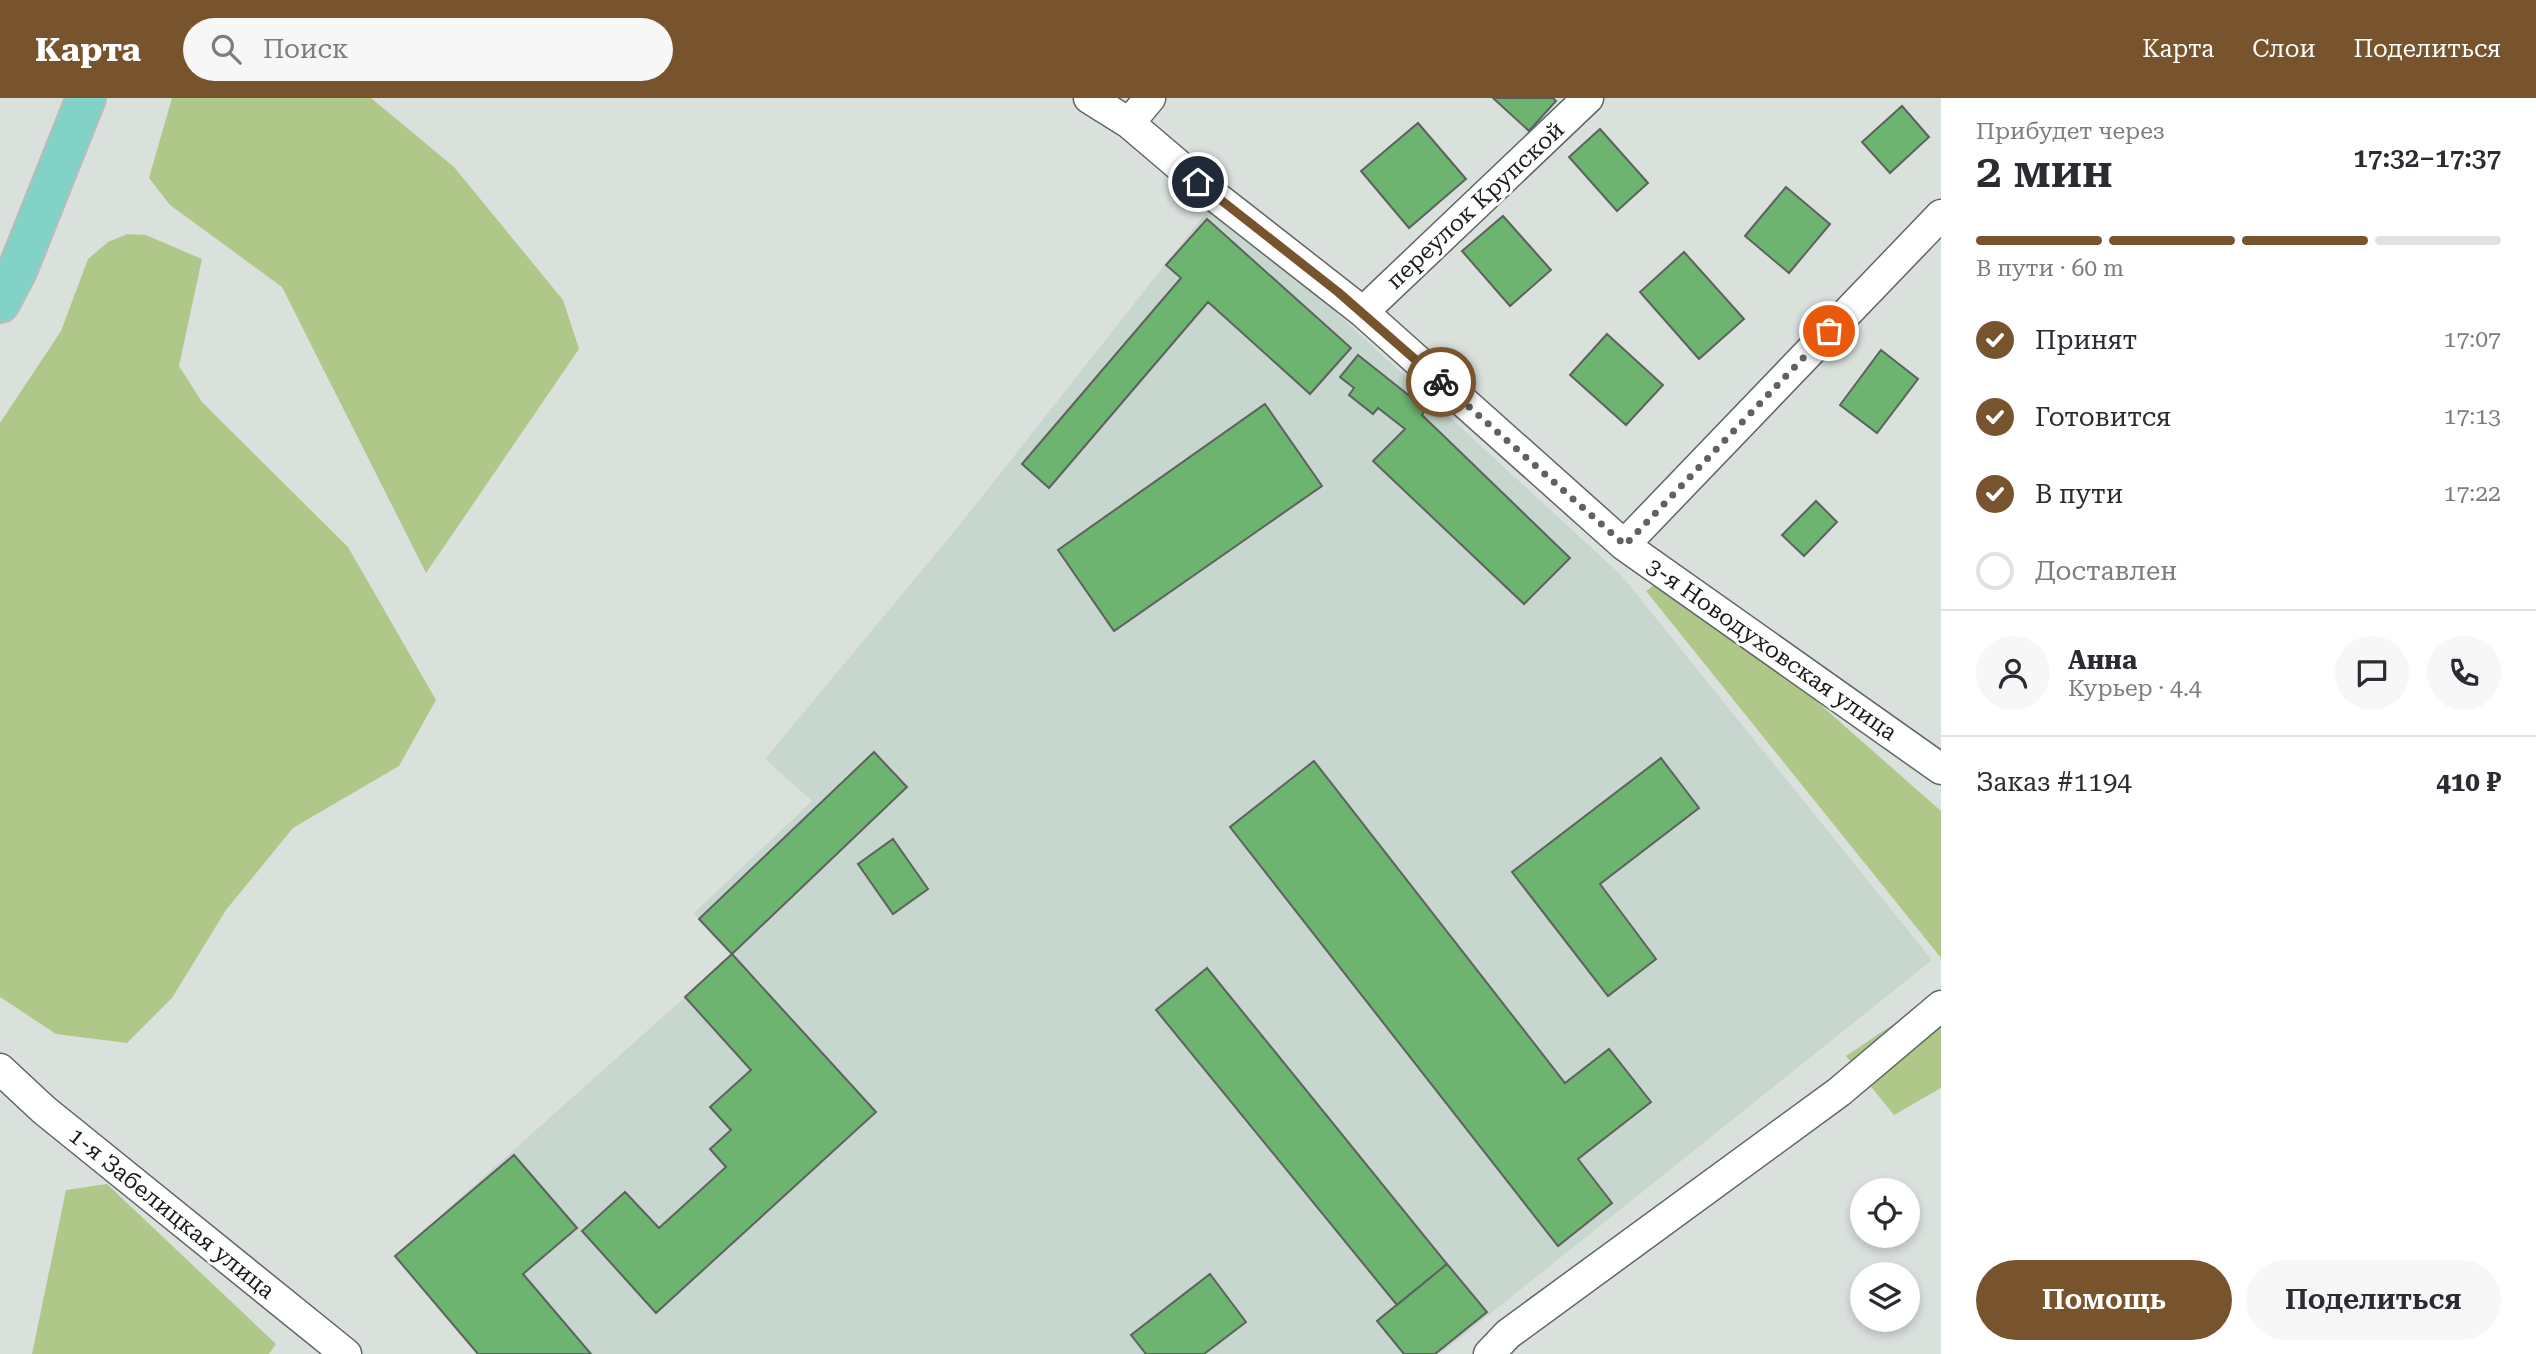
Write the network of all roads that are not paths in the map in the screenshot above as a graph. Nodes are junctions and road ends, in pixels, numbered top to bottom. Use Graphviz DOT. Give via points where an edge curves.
graph roads {
  1 [pos="86,98"];
  2 [pos="1089,98"];
  3 [pos="1150,98"];
  4 [pos="1588,98"];
  5 [pos="1129,123"];
  6 [pos="1941,215"];
  7 [pos="0,303"];
  8 [pos="1363,312"];
  9 [pos="1625,545"];
  10 [pos="1941,769"];
  11 [pos="1941,1006"];
  12 [pos="0,1069"];
  13 [pos="346,1354"];
  14 [pos="1489,1354"];
  1 -- 7 [label="highway"];
  2 -- 5 [label="street, 3-я Новодуховская улица"];
  3 -- 5 [label="street"];
  4 -- 8 [label="street, переулок Крупской"];
  5 -- 8 [label="street, 3-я Новодуховская улица"];
  6 -- 9 [label="street"];
  8 -- 9 [label="street, 3-я Новодуховская улица"];
  9 -- 10 [label="street, 3-я Новодуховская улица"];
  11 -- 14 [label="street" via="1839,1092 1508,1334"];
  12 -- 13 [label="street, 1-я Забелицкая улица" via="44,1110"];
}
